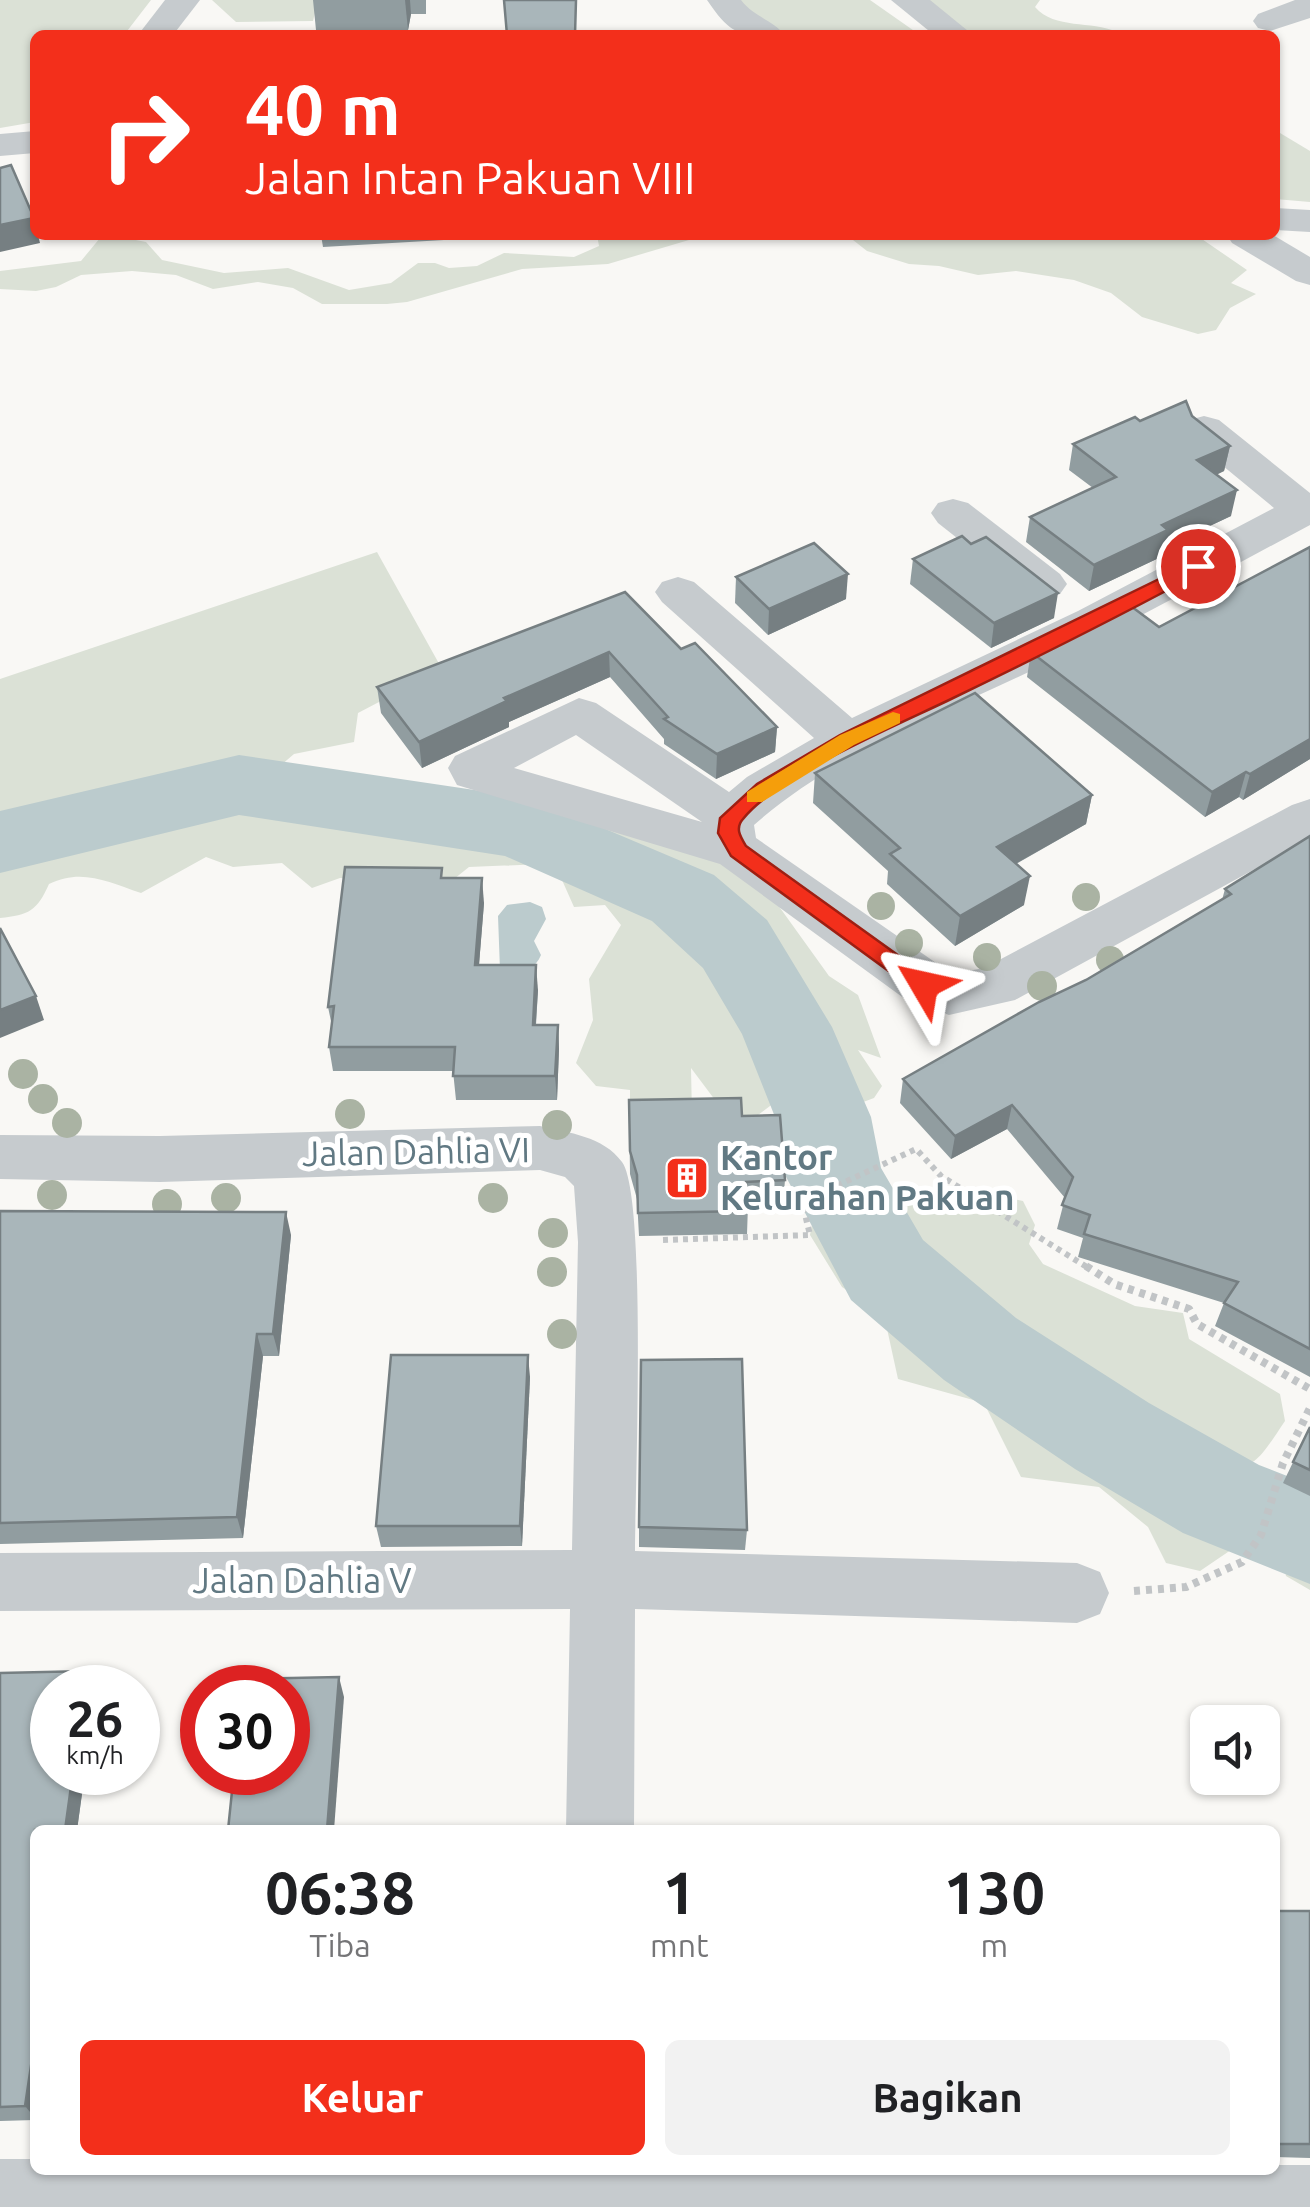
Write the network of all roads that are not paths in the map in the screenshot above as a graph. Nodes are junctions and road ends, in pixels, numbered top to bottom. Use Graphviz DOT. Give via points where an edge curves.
graph roads {
  1 [pos="183,0"];
  2 [pos="724,0"];
  3 [pos="908,0"];
  4 [pos="1310,6"];
  5 [pos="1270,21"];
  6 [pos="159,30"];
  7 [pos="756,30"];
  8 [pos="949,30"];
  9 [pos="30,142"];
  10 [pos="0,145"];
  11 [pos="1280,219"];
  12 [pos="1310,221"];
  13 [pos="1254,240"];
  14 [pos="1310,273"];
  15 [pos="1204,429"];
  16 [pos="1307,508"];
  17 [pos="953,513"];
  18 [pos="678,592"];
  19 [pos="1094,622"];
  20 [pos="847,740"];
  21 [pos="1310,817"];
  22 [pos="0,1156"];
  23 [pos="603,1579"];
  24 [pos="0,1582"];
  25 [pos="1077,1593"];
  26 [pos="600,1825"];
  27 [pos="596,2192"];
  28 [pos="0,2197"];
  29 [pos="1310,2203"];
  1 -- 6 [label="street"];
  2 -- 7 [label="street" via="740,23"];
  3 -- 8 [label="street"];
  4 -- 5 [label="street"];
  9 -- 10 [label="street"];
  11 -- 12 [label="street"];
  13 -- 14 [label="street"];
  15 -- 16 [label="street"];
  16 -- 19 [label="street"];
  17 -- 19 [label="street"];
  18 -- 20 [label="street"];
  19 -- 20 [label="street"];
  20 -- 21 [label="street" via="764,789 734,834 924,985 949,996 996,986"];
  22 -- 23 [label="street, Jalan Dahlia VI" via="540,1148 583,1159 602,1178 607,1242"];
  23 -- 24 [label="street, Jalan Dahlia V"];
  23 -- 25 [label="street, Jalan Dahlia V"];
  23 -- 26 [label="street, Jalan Dahlia VI"];
  27 -- 28 [label="street"];
  27 -- 29 [label="street"];
}
